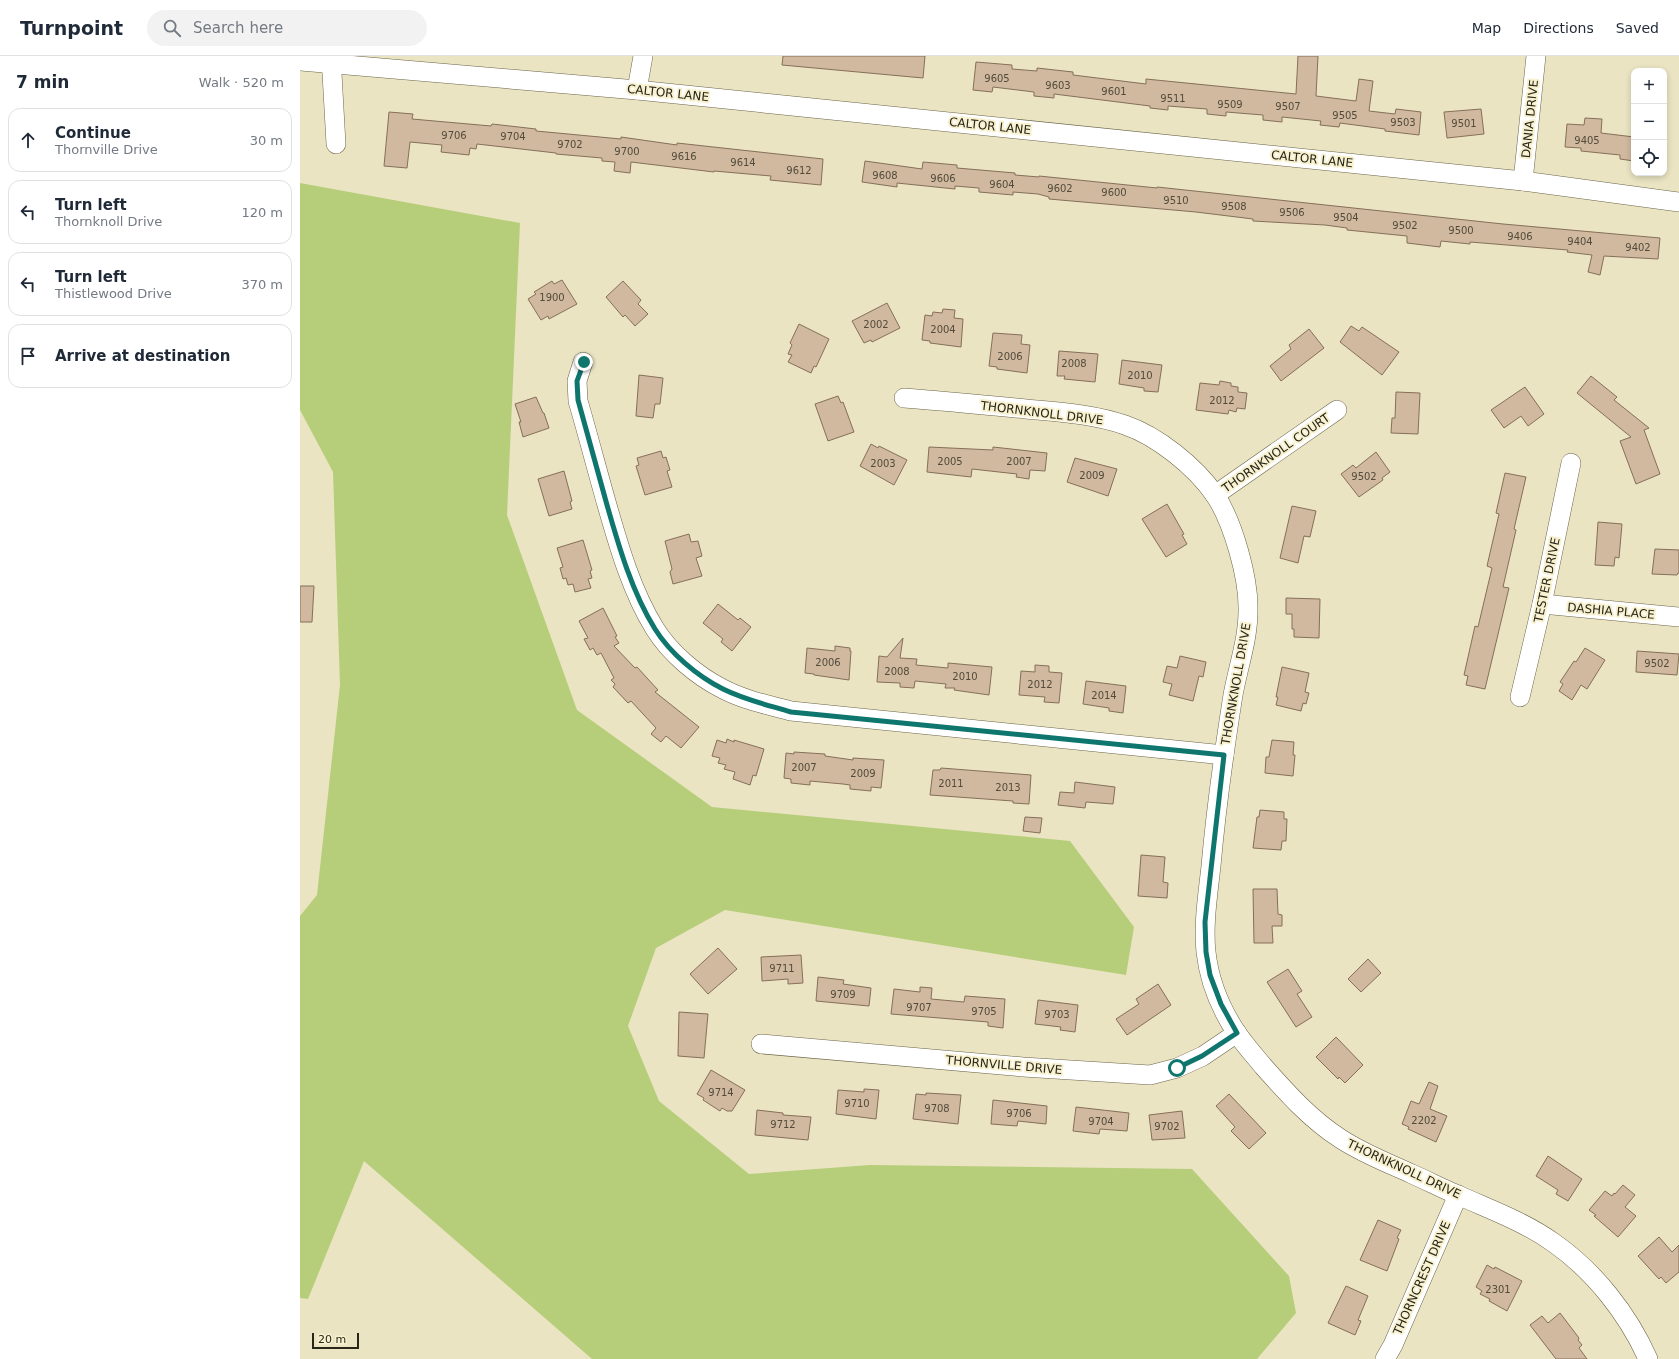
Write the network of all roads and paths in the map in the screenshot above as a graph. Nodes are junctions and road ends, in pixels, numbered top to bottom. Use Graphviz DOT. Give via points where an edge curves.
graph roads {
  1 [pos="643,56"];
  2 [pos="1536,56"];
  3 [pos="331,60"];
  4 [pos="300,61"];
  5 [pos="637,90"];
  6 [pos="336,144"];
  7 [pos="1524,181"];
  8 [pos="1679,202"];
  9 [pos="584,362"];
  10 [pos="904,398"];
  11 [pos="1337,410"];
  12 [pos="1571,463"];
  13 [pos="1215,495"];
  14 [pos="1542,604"];
  15 [pos="1679,617"];
  16 [pos="1520,697"];
  17 [pos="1224,755"];
  18 [pos="1237,1033"];
  19 [pos="761,1044"];
  20 [pos="1458,1195"];
  21 [pos="1385,1359"];
  22 [pos="1648,1359"];
  1 -- 5 [label="street"];
  2 -- 7 [label="street, DANIA DRIVE"];
  3 -- 4 [label="street, CALTOR LANE"];
  3 -- 5 [label="street, CALTOR LANE"];
  3 -- 6 [label="street"];
  5 -- 7 [label="street, CALTOR LANE"];
  7 -- 8 [label="street, CALTOR LANE"];
  9 -- 17 [label="street" via="577,381 578,400 617,540 630,576 655,630 695,671 721,688 748,700 791,712"];
  10 -- 13 [label="street, THORNKNOLL DRIVE" via="1057,412 1124,425 1146,434 1161,444 1195,472"];
  11 -- 13 [label="street, THORNKNOLL COURT"];
  12 -- 14 [label="street, TESTER DRIVE"];
  13 -- 17 [label="street, THORNKNOLL DRIVE" via="1236,541 1248,596 1246,635"];
  14 -- 15 [label="street, DASHIA PLACE"];
  14 -- 16 [label="street, TESTER DRIVE"];
  17 -- 18 [label="street, THORNKNOLL DRIVE" via="1205,922 1206,952 1210,975"];
  18 -- 19 [label="street, THORNVILLE DRIVE" via="1202,1056 1177,1068 1150,1075 1023,1067"];
  18 -- 20 [label="street, THORNKNOLL DRIVE" via="1287,1092 1312,1117 1340,1139 1371,1156"];
  20 -- 21 [label="street, THORNCREST DRIVE"];
  20 -- 22 [label="street, THORNKNOLL DRIVE" via="1523,1224 1555,1243 1574,1259 1613,1301"];
}
